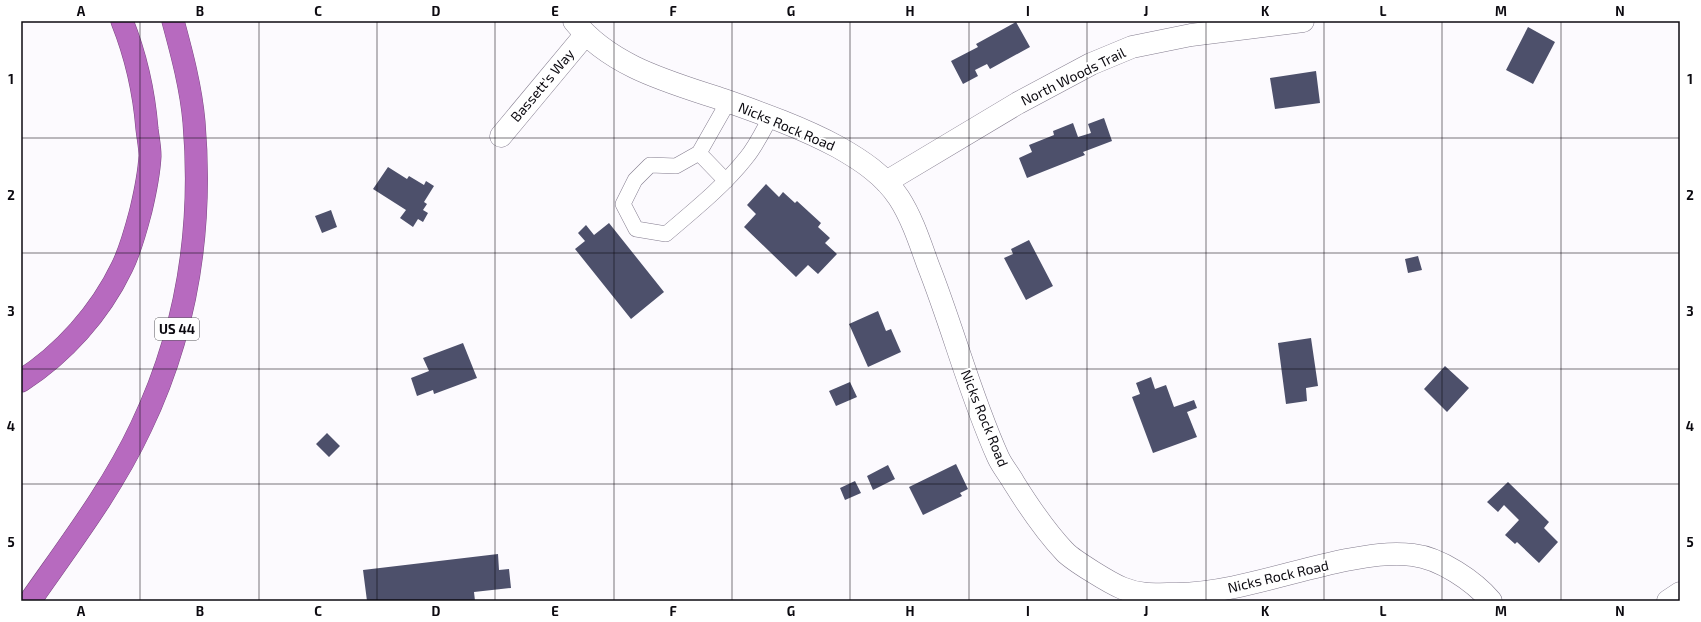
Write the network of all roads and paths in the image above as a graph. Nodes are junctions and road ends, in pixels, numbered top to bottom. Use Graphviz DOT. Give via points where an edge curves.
graph roads {
  1 [pos="122,21"];
  2 [pos="173,21"];
  3 [pos="1303,21"];
  4 [pos="579,28"];
  5 [pos="728,102"];
  6 [pos="770,118"];
  7 [pos="500,136"];
  8 [pos="699,153"];
  9 [pos="726,181"];
  10 [pos="886,182"];
  11 [pos="21,381"];
  12 [pos="1680,593"];
  13 [pos="1119,595"];
  14 [pos="30,601"];
  15 [pos="1491,601"];
  16 [pos="1668,601"];
  1 -- 11 [label="highway" via="137,64 150,156 146,193 135,233 122,267 102,302 79,331 55,355"];
  2 -- 14 [label="highway, US 44" via="184,60 194,121 195,232 188,286 164,374 138,434 113,478"];
  3 -- 10 [label="street, North Woods Trail" via="1191,35 1132,47 1091,64 1018,103"];
  4 -- 5 [label="street, Nicks Rock Road" via="608,53 658,79"];
  4 -- 7 [label="street, Bassett's Way"];
  5 -- 6 [label="street, Nicks Rock Road"];
  5 -- 8 [label="lane"];
  6 -- 9 [label="lane" via="747,157"];
  6 -- 10 [label="street, Nicks Rock Road" via="838,147 856,157"];
  8 -- 9 [label="lane"];
  8 -- 9 [label="lane" via="676,166 650,165 635,180 623,204 636,228 666,234 710,198"];
  10 -- 13 [label="street, Nicks Rock Road" via="898,197 914,228 999,459 1034,514 1067,554"];
  12 -- 16 [label="street"];
  13 -- 15 [label="street, Nicks Rock Road" via="1195,594 1252,583 1314,566 1372,556 1416,555 1448,566 1469,580"];
}
